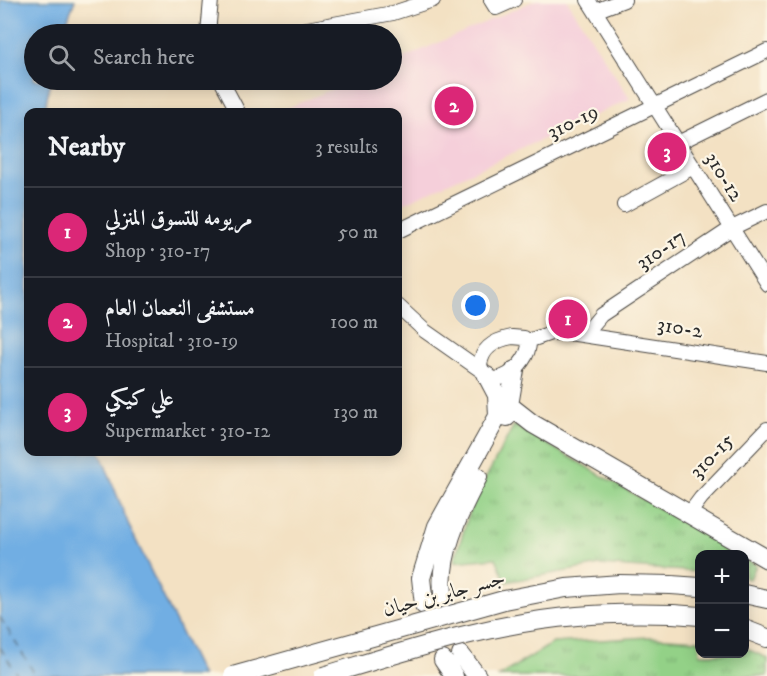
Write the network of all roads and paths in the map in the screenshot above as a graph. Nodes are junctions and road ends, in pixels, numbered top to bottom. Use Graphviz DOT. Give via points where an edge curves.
graph roads {
  1 [pos="211,0"];
  2 [pos="433,0"];
  3 [pos="491,0"];
  4 [pos="514,0"];
  5 [pos="624,0"];
  6 [pos="591,5"];
  7 [pos="209,24"];
  8 [pos="334,24"];
  9 [pos="767,51"];
  10 [pos="226,90"];
  11 [pos="767,99"];
  12 [pos="654,105"];
  13 [pos="236,108"];
  14 [pos="678,143"];
  15 [pos="693,167"];
  16 [pos="624,205"];
  17 [pos="767,211"];
  18 [pos="732,228"];
  19 [pos="402,229"];
  20 [pos="767,284"];
  21 [pos="402,310"];
  22 [pos="588,335"];
  23 [pos="528,341"];
  24 [pos="484,351"];
  25 [pos="455,352"];
  26 [pos="767,363"];
  27 [pos="515,370"];
  28 [pos="485,374"];
  29 [pos="510,406"];
  30 [pos="767,429"];
  31 [pos="689,514"];
  32 [pos="767,559"];
  33 [pos="695,587"];
  34 [pos="749,595"];
  35 [pos="767,599"];
  36 [pos="444,600"];
  37 [pos="424,605"];
  38 [pos="695,616"];
  39 [pos="749,623"];
  40 [pos="767,627"];
  41 [pos="749,631"];
  42 [pos="767,638"];
  43 [pos="461,655"];
  44 [pos="443,660"];
  45 [pos="233,676"];
  46 [pos="324,676"];
  47 [pos="454,676"];
  48 [pos="477,676"];
  1 -- 7 [label="street"];
  2 -- 8 [label="street" via="393,13"];
  3 -- 4 [label="street" via="496,8"];
  5 -- 6 [label="street"];
  6 -- 12 [label="street, 310-12"];
  9 -- 12 [label="street, 310-19"];
  10 -- 13 [label="street"];
  11 -- 14 [label="street"];
  12 -- 14 [label="street, 310-12"];
  12 -- 19 [label="street, 310-19"];
  14 -- 15 [label="street, 310-12"];
  15 -- 16 [label="street"];
  15 -- 18 [label="street, 310-12"];
  17 -- 18 [label="street, 310-17"];
  18 -- 20 [label="street, 310-12"];
  18 -- 22 [label="street, 310-17" via="601,315"];
  21 -- 25 [label="street"];
  22 -- 23 [label="street, 310-2" via="550,333"];
  22 -- 26 [label="street, 310-2"];
  23 -- 24 [label="street" via="508,338"];
  23 -- 27 [label="street" via="526,357"];
  24 -- 25 [label="street"];
  24 -- 28 [label="street" via="480,361"];
  25 -- 28 [label="street"];
  27 -- 28 [label="street" via="500,378"];
  27 -- 29 [label="main road"];
  28 -- 37 [label="main road" via="497,395 498,416 437,526 421,578"];
  29 -- 31 [label="main road"];
  29 -- 36 [label="main road" via="504,427 455,526 444,566"];
  30 -- 31 [label="street, 310-15"];
  31 -- 32 [label="main road"];
  33 -- 45 [label="main road, جسر جابر بن حيان, bridge" via="620,584 566,588 504,600"];
  34 -- 35 [label="main road"];
  38 -- 46 [label="main road, bridge" via="576,616 513,625 423,646"];
  39 -- 40 [label="main road"];
  41 -- 42 [label="main road"];
  43 -- 48 [label="main road"];
  44 -- 47 [label="main road"];
}
